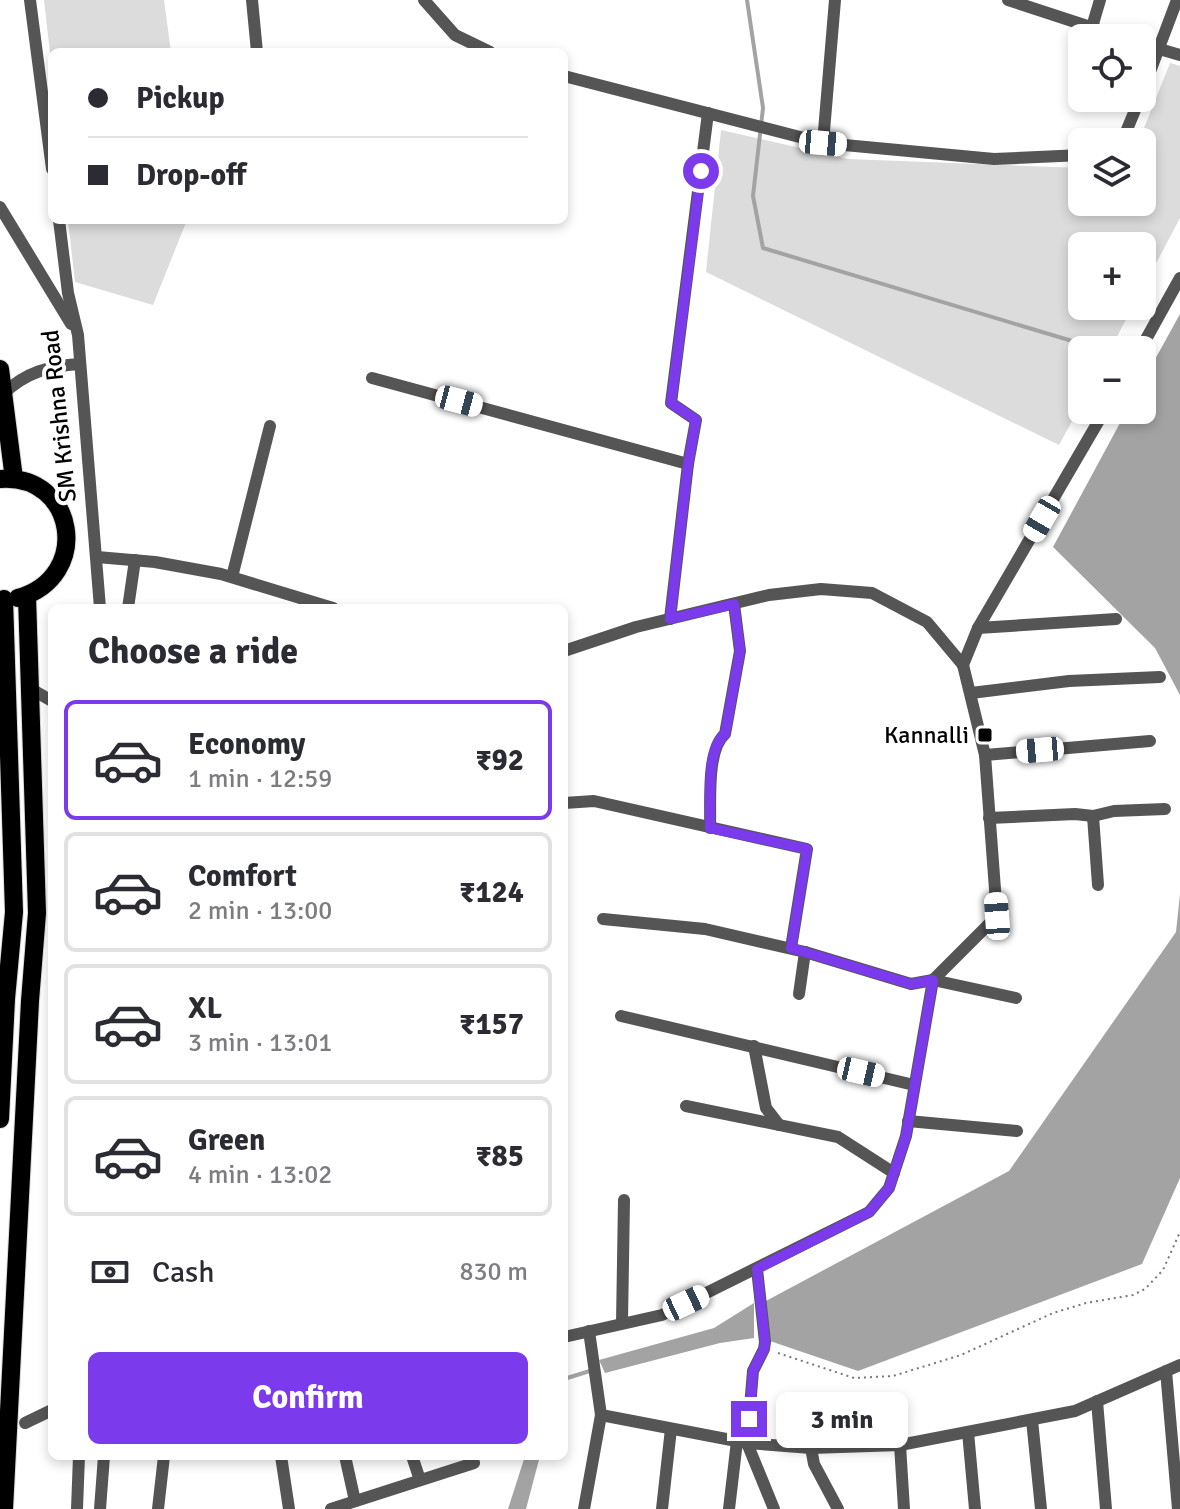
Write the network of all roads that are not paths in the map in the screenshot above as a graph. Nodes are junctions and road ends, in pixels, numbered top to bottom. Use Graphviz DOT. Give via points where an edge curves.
graph roads {
  1 [pos="30,0"];
  2 [pos="252,0"];
  3 [pos="424,0"];
  4 [pos="835,0"];
  5 [pos="1008,0"];
  6 [pos="1100,0"];
  7 [pos="1177,0"];
  8 [pos="1029,3"];
  9 [pos="1084,24"];
  10 [pos="1093,24"];
  11 [pos="257,48"];
  12 [pos="482,48"];
  13 [pos="1156,49"];
  14 [pos="1160,50"];
  15 [pos="1180,55"];
  16 [pos="1156,60"];
  17 [pos="568,77"];
  18 [pos="708,113"];
  19 [pos="48,138"];
  20 [pos="823,143"];
  21 [pos="1068,156"];
  22 [pos="0,207"];
  23 [pos="59,224"];
  24 [pos="1180,278"];
  25 [pos="78,335"];
  26 [pos="1148,336"];
  27 [pos="80,364"];
  28 [pos="0,369"];
  29 [pos="372,378"];
  30 [pos="3,394"];
  31 [pos="1097,424"];
  32 [pos="270,426"];
  33 [pos="688,464"];
  34 [pos="7,479"];
  35 [pos="97,557"];
  36 [pos="135,560"];
  37 [pos="232,577"];
  38 [pos="27,596"];
  39 [pos="2,599"];
  40 [pos="100,604"];
  41 [pos="129,604"];
  42 [pos="320,604"];
  43 [pos="734,604"];
  44 [pos="670,619"];
  45 [pos="1116,619"];
  46 [pos="978,628"];
  47 [pos="568,650"];
  48 [pos="963,665"];
  49 [pos="1160,677"];
  50 [pos="31,689"];
  51 [pos="971,693"];
  52 [pos="48,699"];
  53 [pos="4,700"];
  54 [pos="1150,741"];
  55 [pos="985,755"];
  56 [pos="568,803"];
  57 [pos="1165,809"];
  58 [pos="1093,816"];
  59 [pos="989,818"];
  60 [pos="710,828"];
  61 [pos="1098,885"];
  62 [pos="603,919"];
  63 [pos="791,948"];
  64 [pos="805,952"];
  65 [pos="933,980"];
  66 [pos="799,994"];
  67 [pos="1016,998"];
  68 [pos="621,1016"];
  69 [pos="754,1046"];
  70 [pos="914,1085"];
  71 [pos="686,1106"];
  72 [pos="0,1119"];
  73 [pos="908,1121"];
  74 [pos="779,1125"];
  75 [pos="1017,1131"];
  76 [pos="894,1173"];
  77 [pos="624,1200"];
  78 [pos="757,1269"];
  79 [pos="622,1323"];
  80 [pos="589,1331"];
  81 [pos="568,1336"];
  82 [pos="1180,1365"];
  83 [pos="1166,1371"];
  84 [pos="1097,1401"];
  85 [pos="48,1412"];
  86 [pos="601,1415"];
  87 [pos="1032,1420"];
  88 [pos="25,1423"];
  89 [pos="671,1429"];
  90 [pos="968,1432"];
  91 [pos="742,1442"];
  92 [pos="900,1445"];
  93 [pos="811,1448"];
  94 [pos="79,1460"];
  95 [pos="104,1460"];
  96 [pos="164,1460"];
  97 [pos="282,1460"];
  98 [pos="346,1460"];
  99 [pos="413,1460"];
  100 [pos="473,1460"];
  101 [pos="420,1480"];
  102 [pos="355,1501"];
  103 [pos="4,1509"];
  104 [pos="77,1509"];
  105 [pos="100,1509"];
  106 [pos="158,1509"];
  107 [pos="289,1509"];
  108 [pos="331,1509"];
  109 [pos="584,1509"];
  110 [pos="662,1509"];
  111 [pos="729,1509"];
  112 [pos="774,1509"];
  113 [pos="838,1509"];
  114 [pos="904,1509"];
  115 [pos="975,1509"];
  116 [pos="1041,1509"];
  117 [pos="1106,1509"];
  118 [pos="1178,1509"];
  1 -- 19 [label="street"];
  2 -- 11 [label="street"];
  3 -- 12 [label="street" via="455,35"];
  4 -- 20 [label="street"];
  5 -- 8 [label="street"];
  6 -- 10 [label="street"];
  7 -- 14 [label="street"];
  8 -- 9 [label="street"];
  13 -- 14 [label="street"];
  14 -- 15 [label="street"];
  14 -- 16 [label="street"];
  17 -- 18 [label="street"];
  18 -- 20 [label="street"];
  18 -- 33 [label="street" via="671,403 696,420"];
  20 -- 21 [label="street" via="994,159"];
  22 -- 25 [label="street"];
  23 -- 25 [label="street, SM Krishna Road"];
  24 -- 26 [label="street"];
  25 -- 27 [label="street, SM Krishna Road"];
  27 -- 30 [label="street" via="42,369"];
  27 -- 35 [label="street, SM Krishna Road"];
  28 -- 30 [label="highway"];
  29 -- 33 [label="street"];
  30 -- 34 [label="highway"];
  31 -- 46 [label="street"];
  32 -- 37 [label="street"];
  33 -- 44 [label="street"];
  34 -- 38 [label="highway" via="46,493 67,532 56,574"];
  35 -- 36 [label="street"];
  35 -- 40 [label="street, SM Krishna Road"];
  36 -- 37 [label="street"];
  36 -- 41 [label="street"];
  37 -- 42 [label="street"];
  38 -- 39 [label="highway"];
  38 -- 50 [label="highway"];
  39 -- 53 [label="highway"];
  43 -- 44 [label="street"];
  43 -- 48 [label="street" via="821,589 872,593 927,622"];
  43 -- 60 [label="street" via="740,651 725,734 716,744"];
  44 -- 47 [label="street"];
  45 -- 46 [label="street"];
  46 -- 48 [label="street"];
  48 -- 51 [label="street"];
  49 -- 51 [label="street"];
  50 -- 52 [label="street"];
  50 -- 103 [label="highway" via="37,913"];
  51 -- 55 [label="street"];
  53 -- 72 [label="highway" via="14,912"];
  54 -- 55 [label="street"];
  55 -- 59 [label="street"];
  56 -- 60 [label="street" via="594,801"];
  57 -- 58 [label="street"];
  58 -- 59 [label="street"];
  58 -- 61 [label="street"];
  59 -- 65 [label="street" via="997,916"];
  60 -- 63 [label="street" via="807,849"];
  62 -- 63 [label="street" via="705,929"];
  63 -- 64 [label="street"];
  64 -- 65 [label="street" via="911,984"];
  64 -- 66 [label="street"];
  65 -- 67 [label="street"];
  65 -- 70 [label="street"];
  68 -- 69 [label="street"];
  69 -- 70 [label="street"];
  69 -- 74 [label="street" via="766,1108"];
  70 -- 73 [label="street"];
  71 -- 74 [label="street"];
  73 -- 75 [label="street"];
  73 -- 76 [label="street"];
  74 -- 76 [label="street" via="838,1137"];
  76 -- 78 [label="street" via="869,1212"];
  77 -- 79 [label="street"];
  78 -- 79 [label="street" via="662,1315"];
  78 -- 91 [label="street" via="764,1345 753,1371"];
  79 -- 80 [label="street"];
  80 -- 81 [label="street"];
  80 -- 86 [label="street"];
  82 -- 83 [label="street"];
  83 -- 84 [label="street"];
  83 -- 118 [label="street"];
  84 -- 87 [label="street"];
  84 -- 117 [label="street"];
  85 -- 88 [label="street"];
  86 -- 89 [label="street"];
  86 -- 109 [label="street"];
  87 -- 90 [label="street"];
  87 -- 116 [label="street"];
  89 -- 91 [label="street"];
  89 -- 110 [label="street"];
  90 -- 92 [label="street"];
  90 -- 115 [label="street"];
  91 -- 93 [label="street"];
  91 -- 111 [label="street"];
  91 -- 112 [label="street"];
  92 -- 93 [label="street"];
  92 -- 114 [label="street"];
  93 -- 113 [label="street"];
  94 -- 104 [label="street"];
  95 -- 105 [label="street"];
  96 -- 106 [label="street"];
  97 -- 107 [label="street"];
  98 -- 102 [label="street"];
  99 -- 101 [label="street"];
  100 -- 101 [label="street"];
  101 -- 102 [label="street"];
  102 -- 108 [label="street"];
}
